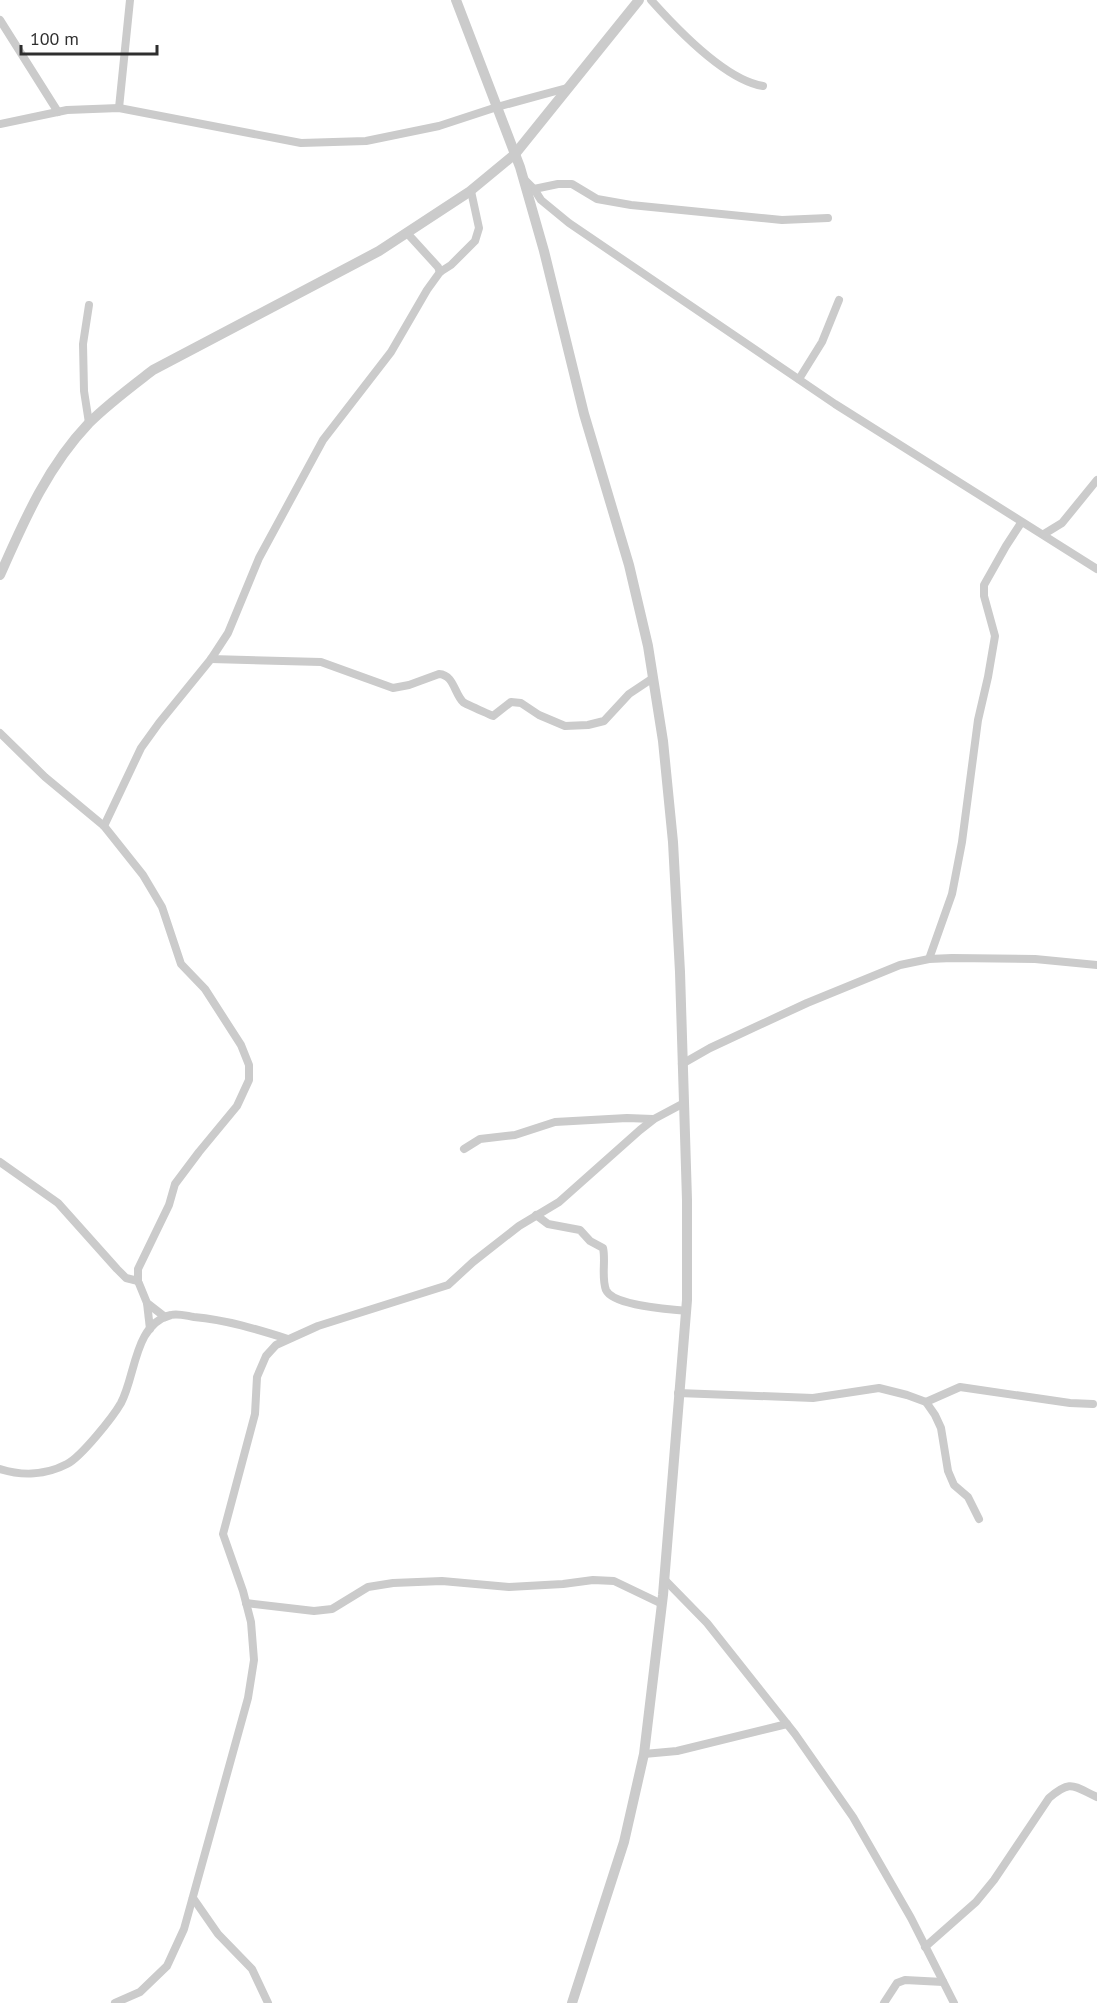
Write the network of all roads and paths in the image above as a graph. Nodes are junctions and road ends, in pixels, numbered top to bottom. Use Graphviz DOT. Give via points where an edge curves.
graph roads {
  1 [pos="130,0"];
  2 [pos="456,0"];
  3 [pos="639,0"];
  4 [pos="651,0"];
  5 [pos="0,20"];
  6 [pos="762,86"];
  7 [pos="567,88"];
  8 [pos="497,107"];
  9 [pos="119,108"];
  10 [pos="58,112"];
  11 [pos="0,124"];
  12 [pos="515,154"];
  13 [pos="523,178"];
  14 [pos="534,189"];
  15 [pos="471,190"];
  16 [pos="828,218"];
  17 [pos="407,233"];
  18 [pos="440,272"];
  19 [pos="839,300"];
  20 [pos="89,305"];
  21 [pos="798,379"];
  22 [pos="89,423"];
  23 [pos="1097,480"];
  24 [pos="1021,522"];
  25 [pos="1044,534"];
  26 [pos="1097,569"];
  27 [pos="0,575"];
  28 [pos="211,659"];
  29 [pos="653,678"];
  30 [pos="0,732"];
  31 [pos="104,826"];
  32 [pos="929,959"];
  33 [pos="1097,964"];
  34 [pos="682,1064"];
  35 [pos="684,1103"];
  36 [pos="654,1119"];
  37 [pos="464,1149"];
  38 [pos="0,1162"];
  39 [pos="536,1215"];
  40 [pos="138,1281"];
  41 [pos="147,1303"];
  42 [pos="686,1311"];
  43 [pos="165,1317"];
  44 [pos="150,1329"];
  45 [pos="288,1339"];
  46 [pos="678,1393"];
  47 [pos="926,1402"];
  48 [pos="1093,1404"];
  49 [pos="0,1469"];
  50 [pos="979,1519"];
  51 [pos="664,1579"];
  52 [pos="246,1603"];
  53 [pos="662,1604"];
  54 [pos="787,1724"];
  55 [pos="644,1754"];
  56 [pos="1097,1797"];
  57 [pos="193,1898"];
  58 [pos="925,1947"];
  59 [pos="943,1982"];
  60 [pos="115,2003"];
  61 [pos="268,2003"];
  62 [pos="572,2003"];
  63 [pos="884,2003"];
  64 [pos="954,2003"];
  1 -- 9 [label="street"];
  2 -- 8 [label="street"];
  3 -- 7 [label="street"];
  4 -- 6 [label="street" via="694,44 727,70"];
  5 -- 10 [label="street"];
  7 -- 8 [label="street"];
  7 -- 12 [label="street"];
  8 -- 9 [label="street" via="439,126 366,141 302,143"];
  8 -- 12 [label="street"];
  9 -- 10 [label="street"];
  10 -- 11 [label="street"];
  12 -- 13 [label="street"];
  12 -- 15 [label="street"];
  13 -- 14 [label="street"];
  13 -- 29 [label="street" via="584,414 629,565"];
  14 -- 16 [label="street" via="572,184 597,199 631,205 783,220"];
  14 -- 21 [label="street" via="568,223"];
  15 -- 17 [label="street"];
  15 -- 18 [label="street" via="479,228 475,240"];
  17 -- 18 [label="street"];
  17 -- 22 [label="street" via="380,251 153,370"];
  18 -- 28 [label="street" via="392,352 323,440 259,558 228,633"];
  19 -- 21 [label="street" via="822,342"];
  20 -- 22 [label="street" via="83,344"];
  21 -- 24 [label="street"];
  22 -- 27 [label="street" via="56,464 28,511"];
  23 -- 25 [label="street" via="1062,523"];
  24 -- 25 [label="street"];
  24 -- 32 [label="street" via="984,585 995,636 952,894"];
  25 -- 26 [label="street"];
  28 -- 29 [label="street" via="321,662 393,688 444,674 463,702 493,716 511,702 522,703 539,716 566,726 604,721 629,694"];
  28 -- 31 [label="street" via="141,748"];
  29 -- 34 [label="street" via="673,842"];
  30 -- 31 [label="street" via="45,777"];
  31 -- 40 [label="street" via="143,875 162,907 181,964 205,989 241,1045 249,1065 249,1080 237,1106 175,1184 138,1269"];
  32 -- 33 [label="street" via="1035,959"];
  32 -- 34 [label="street" via="900,965 807,1003"];
  34 -- 35 [label="street"];
  35 -- 36 [label="street"];
  35 -- 42 [label="street"];
  36 -- 37 [label="street" via="555,1122 515,1136 480,1139"];
  36 -- 39 [label="street" via="559,1202"];
  38 -- 40 [label="street" via="58,1203 126,1278"];
  39 -- 42 [label="street" via="548,1224 580,1230 603,1248 606,1290 615,1299"];
  39 -- 45 [label="street" via="448,1285"];
  40 -- 41 [label="street"];
  41 -- 43 [label="street"];
  41 -- 44 [label="street"];
  42 -- 46 [label="street"];
  43 -- 44 [label="street"];
  43 -- 45 [label="street" via="173,1314 240,1324"];
  44 -- 49 [label="street" via="121,1402 102,1430 68,1464 38,1474"];
  45 -- 52 [label="street" via="266,1356 256,1377 255,1414 223,1534"];
  46 -- 47 [label="street" via="813,1398 879,1388"];
  46 -- 51 [label="street"];
  47 -- 48 [label="street" via="960,1387"];
  47 -- 50 [label="street" via="941,1428 954,1485 968,1497"];
  51 -- 53 [label="street"];
  51 -- 54 [label="street" via="707,1623"];
  52 -- 53 [label="street" via="314,1611 332,1609 368,1587 393,1583 442,1581 509,1587 603,1580 614,1581"];
  52 -- 57 [label="street" via="254,1660 248,1698"];
  53 -- 55 [label="street"];
  54 -- 55 [label="street" via="677,1751"];
  54 -- 58 [label="street" via="853,1817"];
  55 -- 62 [label="street" via="624,1842"];
  56 -- 58 [label="street" via="1071,1785 1049,1798 976,1902"];
  57 -- 60 [label="street" via="167,1966 140,1992"];
  57 -- 61 [label="street" via="218,1934 252,1969"];
  58 -- 59 [label="street"];
  59 -- 63 [label="street" via="905,1980 897,1983"];
  59 -- 64 [label="street"];
}
